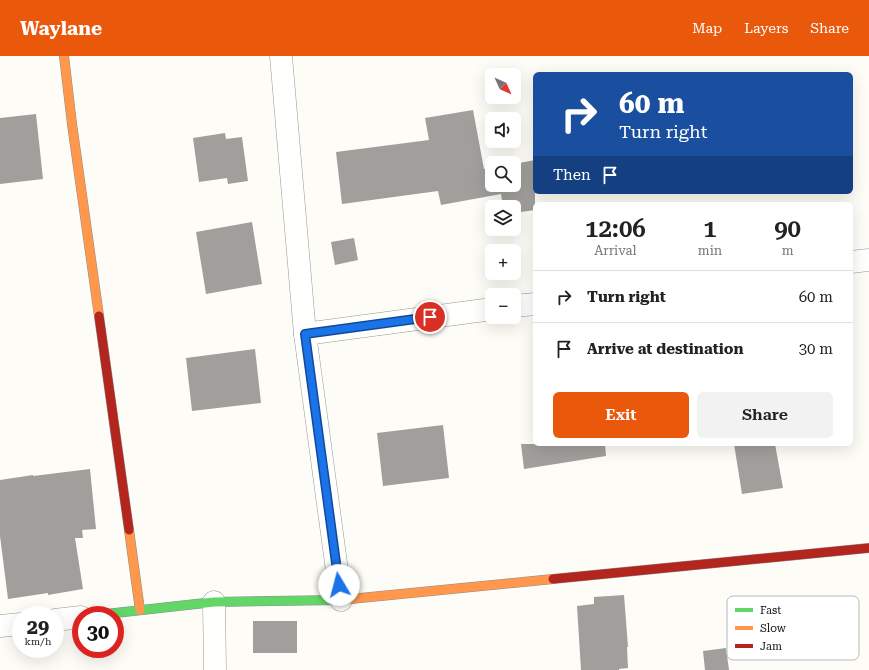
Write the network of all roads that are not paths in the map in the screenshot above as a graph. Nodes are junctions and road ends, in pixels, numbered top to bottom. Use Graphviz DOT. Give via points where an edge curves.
graph roads {
  1 [pos="64,56"];
  2 [pos="281,56"];
  3 [pos="869,260"];
  4 [pos="853,262"];
  5 [pos="533,304"];
  6 [pos="521,305"];
  7 [pos="485,310"];
  8 [pos="305,334"];
  9 [pos="869,548"];
  10 [pos="341,600"];
  11 [pos="214,602"];
  12 [pos="140,610"];
  13 [pos="124,612"];
  14 [pos="12,625"];
  15 [pos="0,626"];
  16 [pos="215,670"];
  1 -- 12 [label="street"];
  2 -- 8 [label="street"];
  3 -- 4 [label="street"];
  5 -- 6 [label="street"];
  7 -- 8 [label="street"];
  8 -- 10 [label="street"];
  9 -- 10 [label="street"];
  10 -- 11 [label="street"];
  11 -- 12 [label="street"];
  11 -- 16 [label="street"];
  12 -- 13 [label="street"];
  14 -- 15 [label="street"];
}
